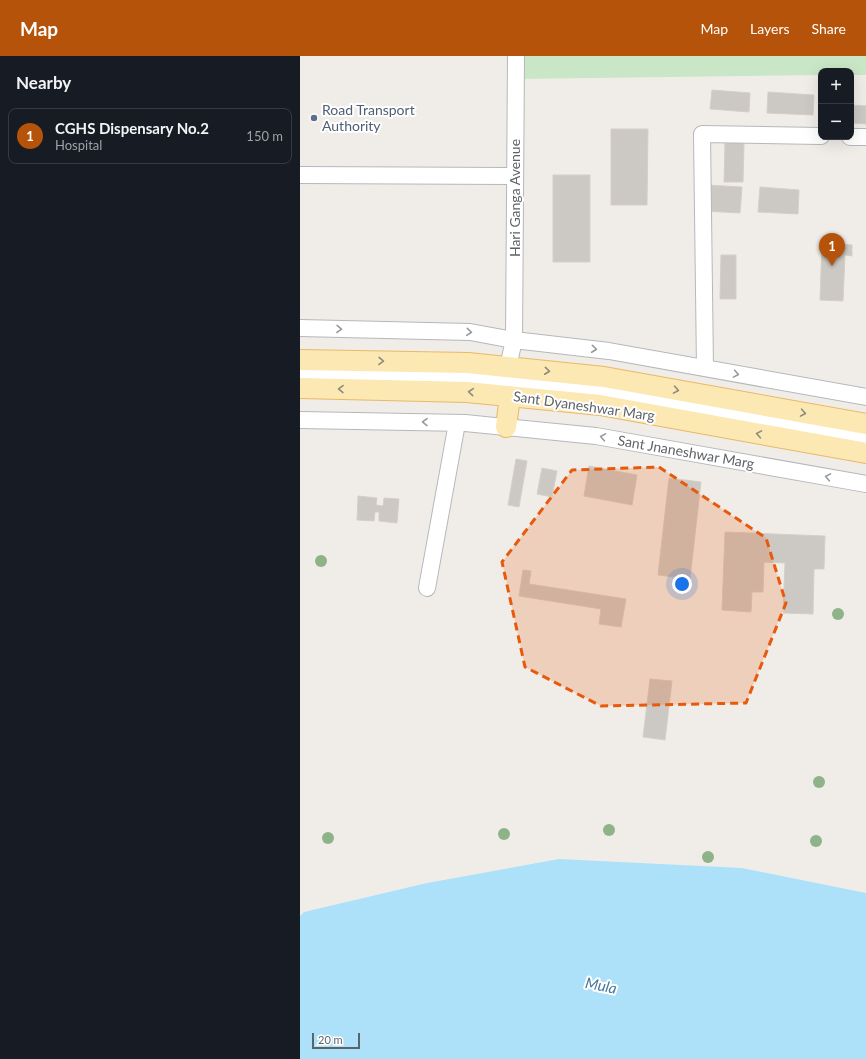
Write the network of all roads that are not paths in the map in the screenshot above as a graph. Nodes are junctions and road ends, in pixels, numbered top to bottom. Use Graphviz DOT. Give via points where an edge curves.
graph roads {
  1 [pos="516,56"];
  2 [pos="818,136"];
  3 [pos="854,137"];
  4 [pos="866,137"];
  5 [pos="300,174"];
  6 [pos="515,176"];
  7 [pos="300,328"];
  8 [pos="514,340"];
  9 [pos="300,360"];
  10 [pos="508,367"];
  11 [pos="705,368"];
  12 [pos="300,374"];
  13 [pos="300,388"];
  14 [pos="510,396"];
  15 [pos="866,397"];
  16 [pos="300,420"];
  17 [pos="457,423"];
  18 [pos="866,424"];
  19 [pos="506,427"];
  20 [pos="866,438"];
  21 [pos="866,453"];
  22 [pos="866,484"];
  23 [pos="428,588"];
  1 -- 6 [label="street, Hari Ganga Avenue"];
  2 -- 11 [label="street" via="702,134"];
  3 -- 4 [label="street"];
  5 -- 6 [label="street"];
  6 -- 8 [label="street, Hari Ganga Avenue"];
  7 -- 8 [label="street, one-way" via="470,332"];
  8 -- 10 [label="street, Hari Ganga Avenue"];
  8 -- 11 [label="street, one-way" via="609,351"];
  9 -- 10 [label="main road, Sant Dyaneshwar Marg, one-way" via="468,363"];
  10 -- 18 [label="main road, Sant Dyaneshwar Marg, one-way" via="604,377"];
  11 -- 15 [label="street, one-way"];
  12 -- 20 [label="street" via="468,377 602,391"];
  14 -- 13 [label="main road, Sant Dyaneshwar Marg, one-way" via="467,392"];
  14 -- 19 [label="main road"];
  21 -- 14 [label="main road, Sant Dyaneshwar Marg, one-way" via="600,405"];
  17 -- 16 [label="street, Sant Jnaneshwar Marg, one-way"];
  17 -- 19 [label="street, Sant Jnaneshwar Marg"];
  17 -- 23 [label="street"];
  22 -- 19 [label="street, Sant Jnaneshwar Marg, one-way" via="596,436"];
}
